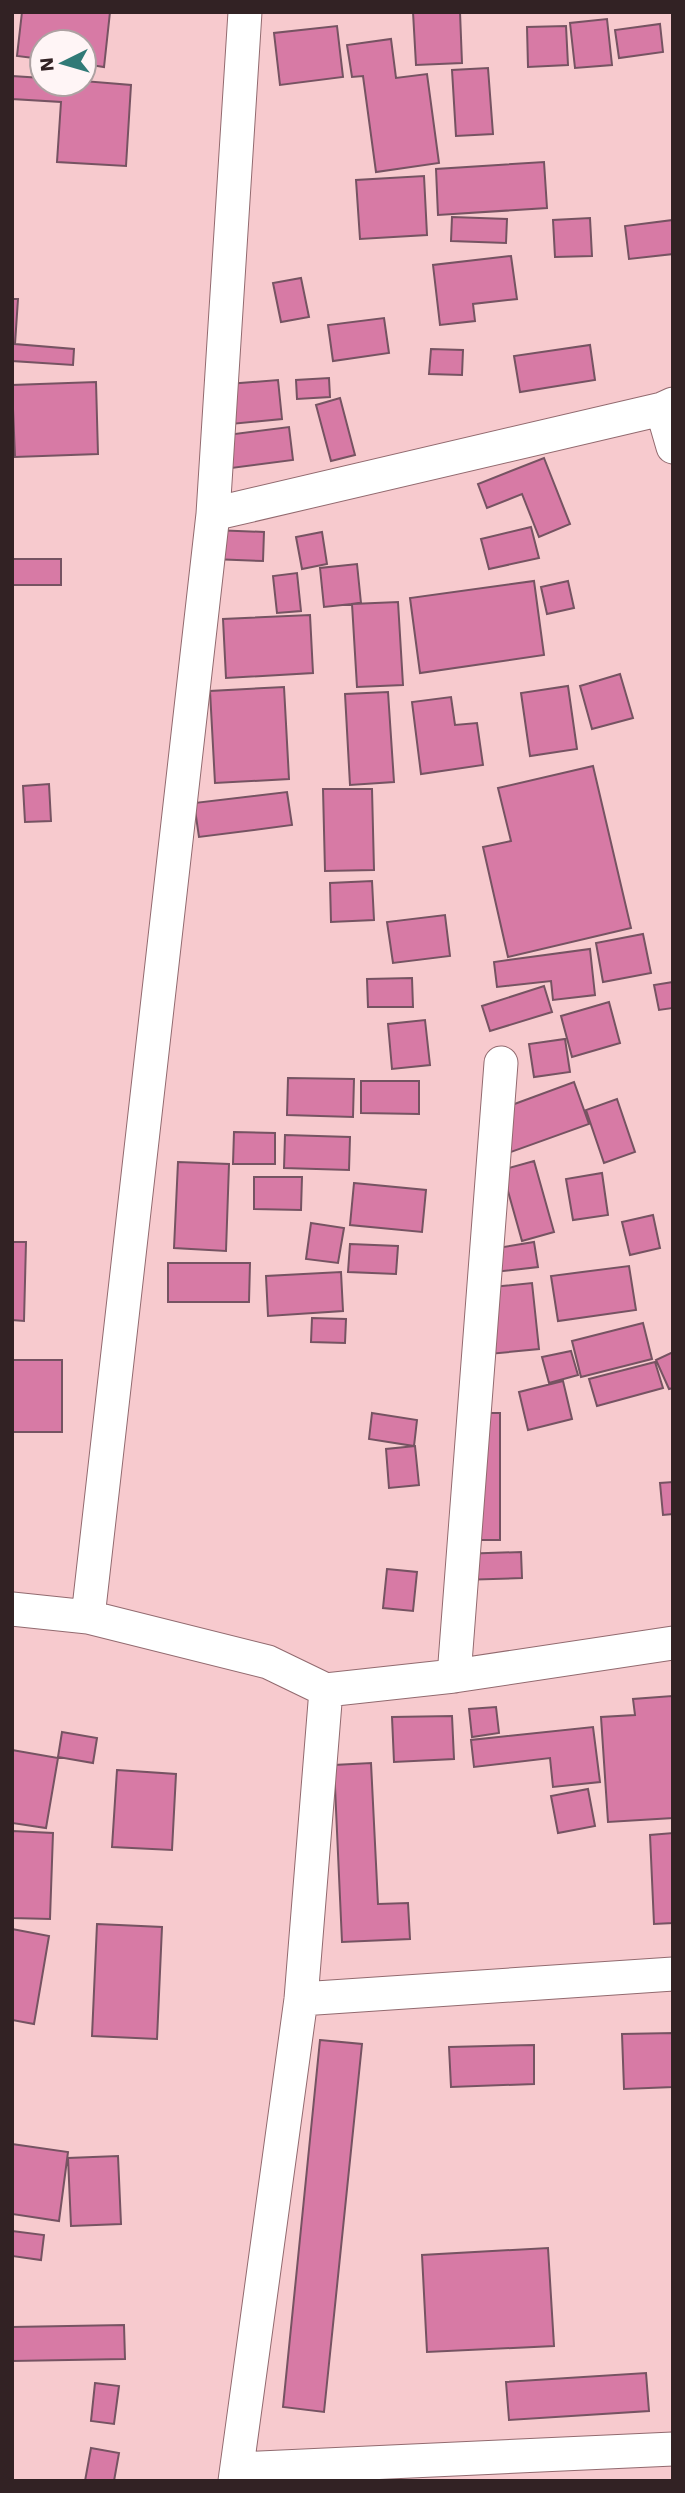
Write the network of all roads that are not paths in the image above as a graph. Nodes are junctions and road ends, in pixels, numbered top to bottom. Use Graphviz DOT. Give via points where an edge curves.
graph roads {
  1 [pos="245,12"];
  2 [pos="668,407"];
  3 [pos="673,447"];
  4 [pos="213,514"];
  5 [pos="501,1063"];
  6 [pos="12,1609"];
  7 [pos="88,1617"];
  8 [pos="673,1643"];
  9 [pos="454,1676"];
  10 [pos="326,1690"];
  11 [pos="673,1974"];
  12 [pos="301,1999"];
  13 [pos="673,2449"];
  14 [pos="236,2475"];
  1 -- 4 [label="street"];
  2 -- 3 [label="street"];
  2 -- 4 [label="street"];
  4 -- 7 [label="street"];
  5 -- 9 [label="street"];
  6 -- 7 [label="street"];
  7 -- 10 [label="street" via="268,1662"];
  8 -- 9 [label="street"];
  9 -- 10 [label="street"];
  10 -- 12 [label="street"];
  11 -- 12 [label="street"];
  12 -- 14 [label="street"];
  13 -- 14 [label="street"];
}
